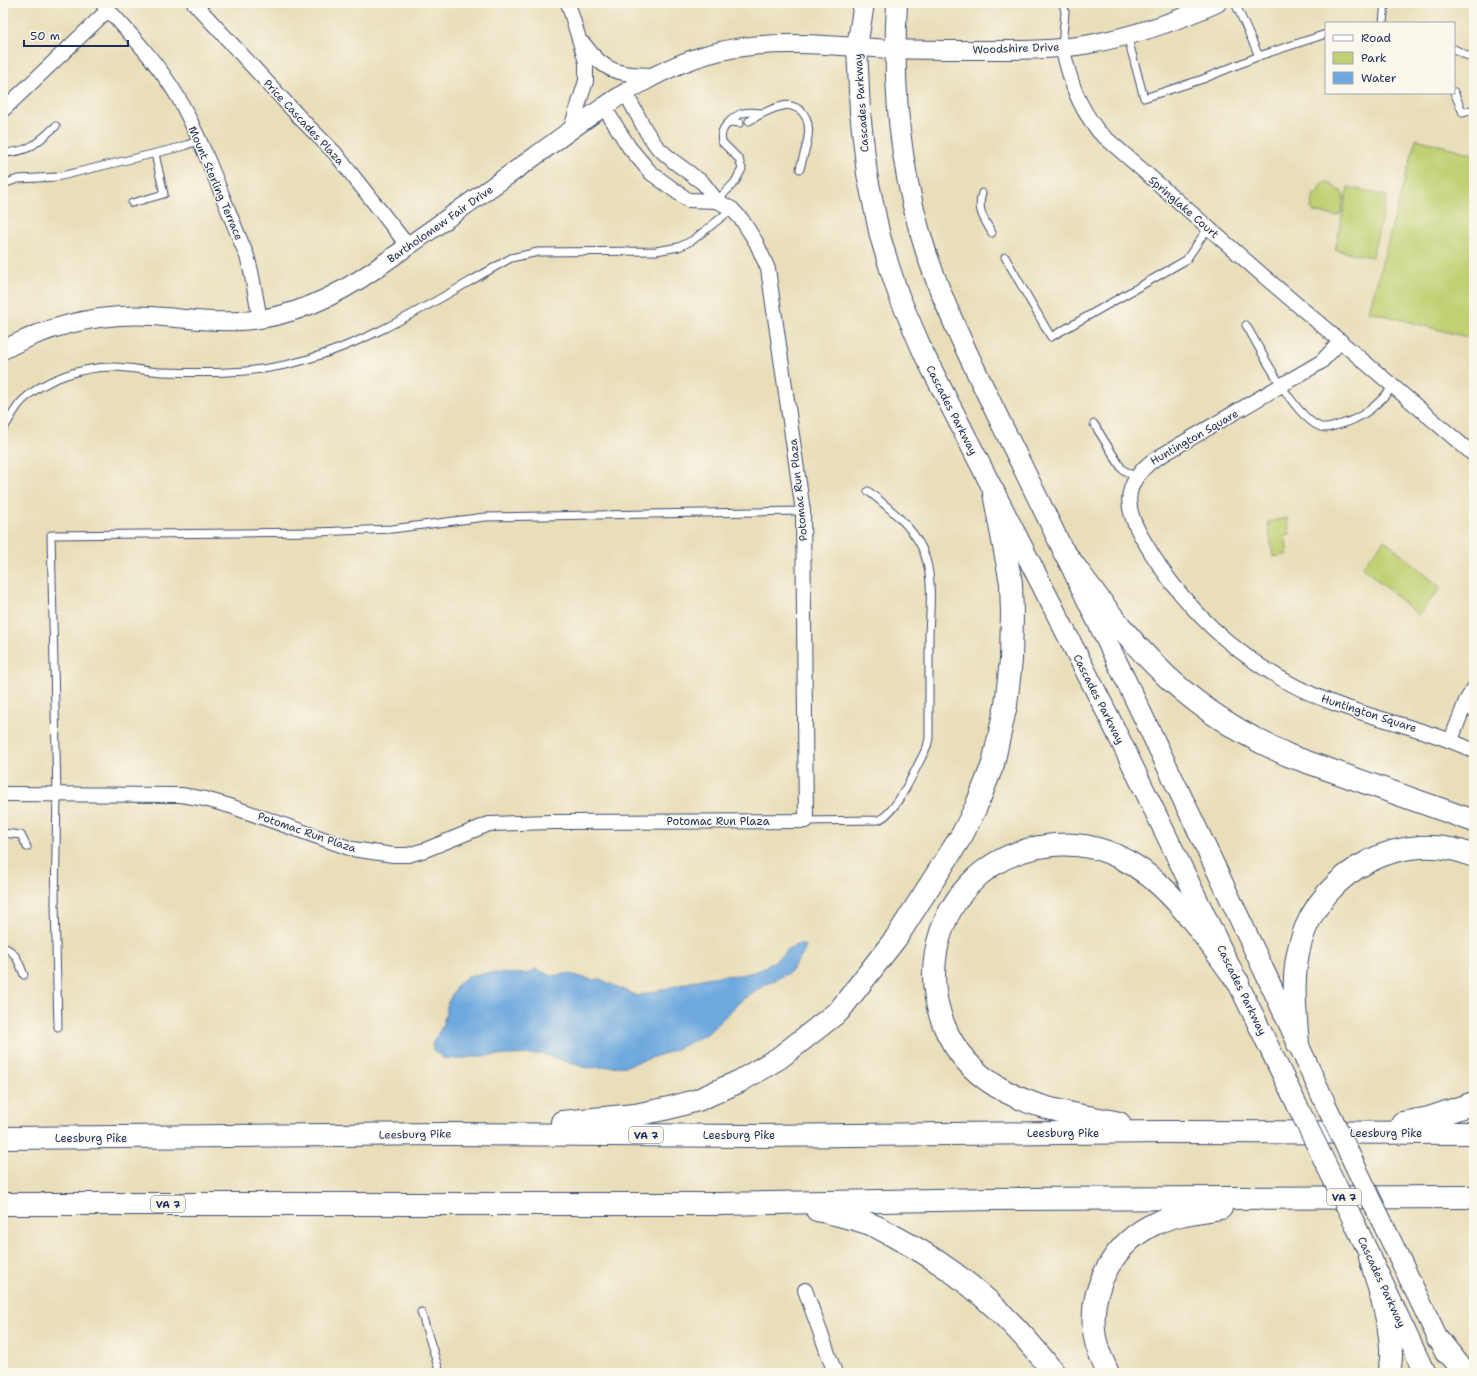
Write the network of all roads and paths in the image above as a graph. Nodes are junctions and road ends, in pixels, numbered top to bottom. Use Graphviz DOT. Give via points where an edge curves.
graph roads {
  1 [pos="194,3"];
  2 [pos="568,3"];
  3 [pos="864,3"];
  4 [pos="898,3"];
  5 [pos="1063,3"];
  6 [pos="1217,3"];
  7 [pos="1235,3"];
  8 [pos="1385,3"];
  9 [pos="105,7"];
  10 [pos="1383,22"];
  11 [pos="1325,34"];
  12 [pos="1127,35"];
  13 [pos="578,36"];
  14 [pos="857,47"];
  15 [pos="1062,47"];
  16 [pos="896,49"];
  17 [pos="1455,50"];
  18 [pos="1259,56"];
  19 [pos="1474,59"];
  20 [pos="657,75"];
  21 [pos="625,92"];
  22 [pos="1455,94"];
  23 [pos="604,108"];
  24 [pos="1474,109"];
  25 [pos="3,110"];
  26 [pos="761,113"];
  27 [pos="749,121"];
  28 [pos="730,122"];
  29 [pos="740,122"];
  30 [pos="56,126"];
  31 [pos="570,131"];
  32 [pos="200,140"];
  33 [pos="3,153"];
  34 [pos="155,154"];
  35 [pos="800,169"];
  36 [pos="3,184"];
  37 [pos="982,193"];
  38 [pos="717,201"];
  39 [pos="132,203"];
  40 [pos="732,209"];
  41 [pos="1208,228"];
  42 [pos="992,233"];
  43 [pos="408,246"];
  44 [pos="1005,257"];
  45 [pos="260,319"];
  46 [pos="1246,325"];
  47 [pos="1341,341"];
  48 [pos="3,350"];
  49 [pos="1282,386"];
  50 [pos="1394,386"];
  51 [pos="1094,424"];
  52 [pos="3,429"];
  53 [pos="1474,455"];
  54 [pos="1135,477"];
  55 [pos="868,491"];
  56 [pos="994,493"];
  57 [pos="803,511"];
  58 [pos="1064,552"];
  59 [pos="1474,688"];
  60 [pos="1469,711"];
  61 [pos="1451,740"];
  62 [pos="1474,751"];
  63 [pos="3,794"];
  64 [pos="57,794"];
  65 [pos="806,821"];
  66 [pos="1474,821"];
  67 [pos="3,832"];
  68 [pos="27,847"];
  69 [pos="1474,856"];
  70 [pos="3,947"];
  71 [pos="24,975"];
  72 [pos="1238,982"];
  73 [pos="58,1027"];
  74 [pos="1298,1044"];
  75 [pos="1474,1103"];
  76 [pos="1164,1132"];
  77 [pos="1362,1132"];
  78 [pos="1474,1133"];
  79 [pos="446,1134"];
  80 [pos="3,1138"];
  81 [pos="1283,1197"];
  82 [pos="1474,1197"];
  83 [pos="3,1204"];
  84 [pos="720,1204"];
  85 [pos="1370,1257"];
  86 [pos="805,1290"];
  87 [pos="421,1312"];
  88 [pos="1438,1339"];
  89 [pos="440,1373"];
  90 [pos="834,1373"];
  91 [pos="1054,1373"];
  92 [pos="1108,1373"];
  93 [pos="1388,1373"];
  94 [pos="1425,1373"];
  95 [pos="1455,1373"];
  96 [pos="1465,1373"];
  1 -- 43 [label="street, Price Cascades Plaza" via="335,153"];
  2 -- 13 [label="street"];
  3 -- 14 [label="main road, Cascades Parkway"];
  4 -- 16 [label="main road"];
  5 -- 15 [label="lane" via="1065,12"];
  6 -- 12 [label="street, Woodshire Drive"];
  7 -- 18 [label="lane"];
  8 -- 10 [label="lane"];
  9 -- 25 [label="street"];
  9 -- 32 [label="street, Mount Sterling Terrace" via="133,35 160,71"];
  11 -- 18 [label="lane"];
  12 -- 15 [label="street, Woodshire Drive"];
  12 -- 18 [label="lane" via="1144,98 1203,79"];
  13 -- 20 [label="street" via="596,60 615,72"];
  13 -- 31 [label="street" via="586,62 586,82"];
  14 -- 16 [label="street, Woodshire Drive"];
  14 -- 20 [label="street, Bartholomew Fair Drive" via="792,44 742,46 695,58"];
  14 -- 56 [label="main road, Cascades Parkway" via="863,143 880,236 889,266 924,354"];
  15 -- 16 [label="street, Woodshire Drive" via="1032,50"];
  15 -- 41 [label="street, Springlake Court" via="1076,97 1099,132"];
  16 -- 58 [label="main road" via="896,96 900,128 910,190 926,250 960,339"];
  17 -- 19 [label="lane"];
  20 -- 21 [label="street, Bartholomew Fair Drive"];
  21 -- 23 [label="street, Bartholomew Fair Drive"];
  21 -- 38 [label="street, Potomac Run Plaza" via="657,147 703,183"];
  22 -- 24 [label="lane" via="1463,113"];
  23 -- 31 [label="street, Bartholomew Fair Drive"];
  23 -- 38 [label="street, Potomac Run Plaza" via="629,147 651,174 688,200"];
  26 -- 27 [label="lane"];
  26 -- 28 [label="lane" via="735,115"];
  26 -- 35 [label="lane" via="785,105 798,109 805,115 809,131"];
  28 -- 29 [label="lane"];
  28 -- 38 [label="lane" via="723,129 721,138 726,147 739,159 742,169 735,182"];
  30 -- 33 [label="lane" via="32,147 19,152"];
  31 -- 43 [label="street, Bartholomew Fair Drive"];
  32 -- 34 [label="lane"];
  32 -- 45 [label="street, Mount Sterling Terrace" via="246,256"];
  34 -- 36 [label="lane" via="57,177 18,179"];
  34 -- 39 [label="lane" via="164,194"];
  37 -- 42 [label="lane" via="980,213"];
  38 -- 40 [label="street, Potomac Run Plaza"];
  40 -- 52 [label="lane" via="693,240 679,247 656,250 538,252 511,258 356,342 285,365 216,373 93,368 66,376 47,384 21,402"];
  40 -- 57 [label="street, Potomac Run Plaza" via="756,242 770,280"];
  41 -- 44 [label="lane" via="1186,260 1051,337"];
  41 -- 47 [label="street, Springlake Court"];
  43 -- 45 [label="street, Bartholomew Fair Drive" via="359,281 334,295 281,315"];
  45 -- 48 [label="street, Bartholomew Fair Drive" via="215,322 154,316 103,318 53,328 27,337"];
  46 -- 49 [label="lane"];
  47 -- 49 [label="street, Huntington Square" via="1321,362"];
  47 -- 50 [label="street"];
  49 -- 50 [label="lane" via="1308,420 1326,428 1353,422 1376,406"];
  49 -- 54 [label="street, Huntington Square" via="1152,461"];
  50 -- 53 [label="street"];
  51 -- 54 [label="lane" via="1122,470"];
  54 -- 61 [label="street, Huntington Square" via="1130,491 1129,506 1139,534 1172,585 1195,612 1228,643 1276,676 1306,692"];
  55 -- 65 [label="lane" via="909,530 926,560 930,599 929,738 923,754 888,815 878,820"];
  56 -- 72 [label="main road, Cascades Parkway" via="1109,717"];
  56 -- 79 [label="highway" via="1011,583 1012,614 1011,660 1006,705 993,764 962,835 896,938 839,1012 779,1058 726,1089 698,1100 635,1115"];
  57 -- 64 [label="lane" via="485,517 392,529 317,532 51,535"];
  57 -- 65 [label="street, Potomac Run Plaza"];
  58 -- 66 [label="highway" via="1116,620 1156,666 1190,697 1234,728 1263,745 1290,756"];
  58 -- 74 [label="main road"];
  59 -- 60 [label="street"];
  60 -- 61 [label="street"];
  61 -- 62 [label="street, Huntington Square"];
  63 -- 64 [label="street, Potomac Run Plaza"];
  64 -- 65 [label="street, Potomac Run Plaza" via="181,795 205,799 352,849 393,855 419,852 488,824"];
  64 -- 73 [label="lane" via="55,903"];
  67 -- 68 [label="lane" via="22,835"];
  69 -- 74 [label="highway" via="1441,848 1395,850 1353,869 1330,889 1312,913 1300,941 1295,997"];
  70 -- 71 [label="lane" via="16,956"];
  72 -- 76 [label="highway" via="1182,908 1151,878 1121,858 1092,848 1047,845 1003,859 967,886 949,911 934,954 936,1000 948,1035 970,1066 994,1085 1038,1107"];
  72 -- 85 [label="main road, Cascades Parkway, bridge"];
  74 -- 88 [label="main road, bridge"];
  75 -- 77 [label="highway" via="1429,1118"];
  76 -- 77 [label="highway, Leesburg Pike / VA 7"];
  76 -- 79 [label="highway, Leesburg Pike / VA 7" via="751,1136"];
  77 -- 78 [label="highway, Leesburg Pike / VA 7"];
  79 -- 80 [label="highway, Leesburg Pike / VA 7"];
  81 -- 82 [label="highway, VA 7"];
  81 -- 84 [label="highway, VA 7"];
  81 -- 92 [label="highway" via="1175,1216 1144,1228 1120,1249 1103,1276 1094,1306 1094,1330"];
  83 -- 84 [label="highway, VA 7"];
  84 -- 91 [label="highway" via="782,1203 827,1212 878,1228 943,1264 979,1292 1023,1335"];
  85 -- 93 [label="highway" via="1389,1329 1391,1349"];
  85 -- 94 [label="main road, Cascades Parkway"];
  86 -- 90 [label="street"];
  87 -- 89 [label="lane"];
  88 -- 95 [label="main road"];
  88 -- 96 [label="highway"];
}
